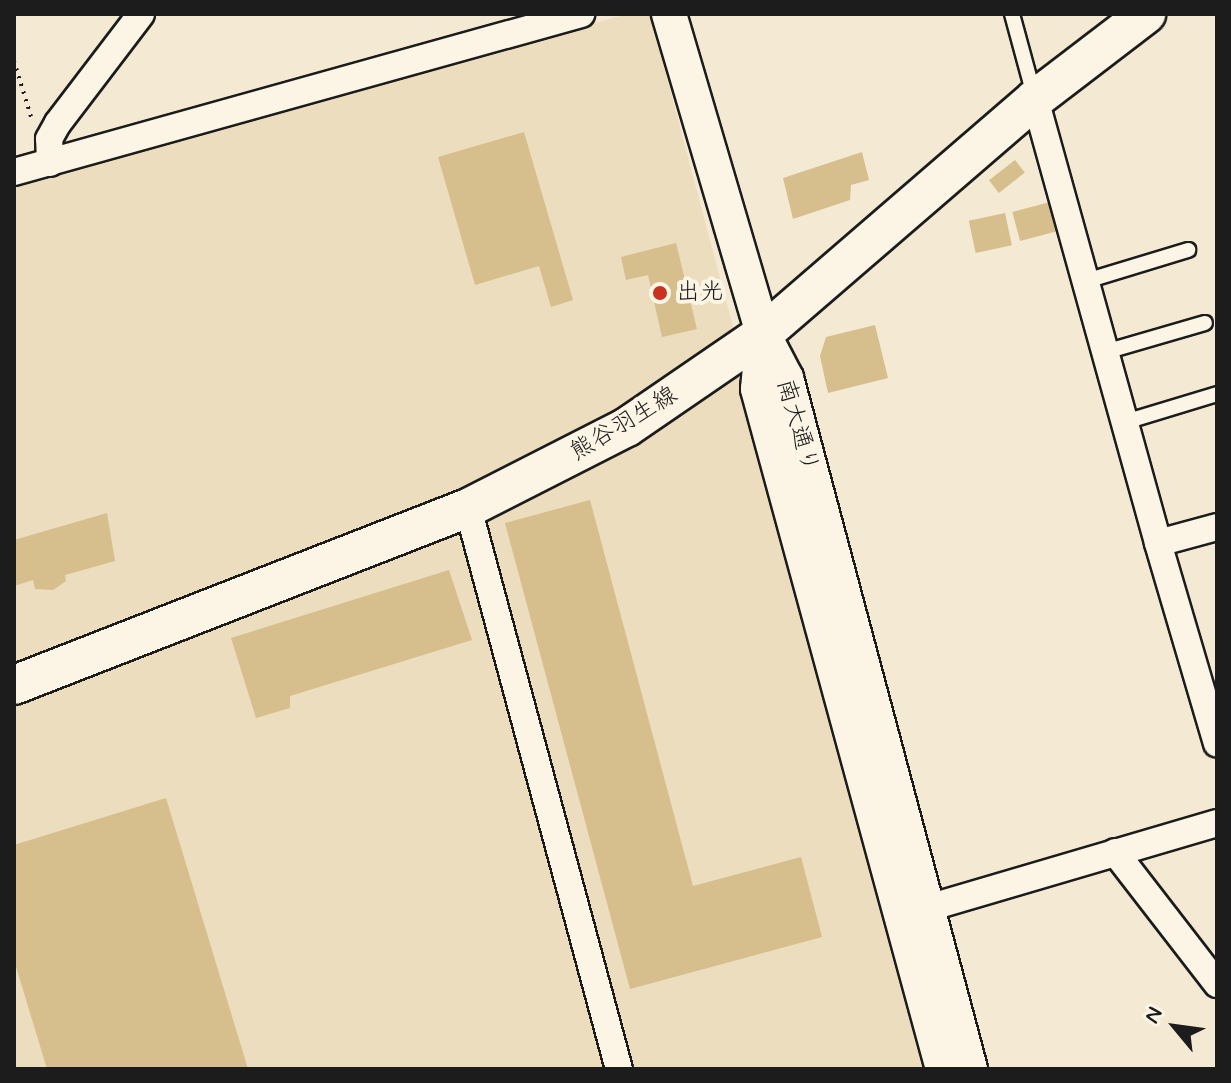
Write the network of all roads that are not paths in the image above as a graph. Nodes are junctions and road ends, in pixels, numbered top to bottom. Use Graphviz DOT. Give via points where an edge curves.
graph roads {
  1 [pos="141,14"];
  2 [pos="581,14"];
  3 [pos="669,14"];
  4 [pos="1012,14"];
  5 [pos="1146,14"];
  6 [pos="1035,99"];
  7 [pos="49,151"];
  8 [pos="14,172"];
  9 [pos="1188,250"];
  10 [pos="1086,281"];
  11 [pos="1205,323"];
  12 [pos="763,334"];
  13 [pos="1105,352"];
  14 [pos="1217,394"];
  15 [pos="1125,422"];
  16 [pos="468,508"];
  17 [pos="1217,527"];
  18 [pos="1158,543"];
  19 [pos="14,685"];
  20 [pos="1217,744"];
  21 [pos="1217,823"];
  22 [pos="1115,852"];
  23 [pos="912,913"];
  24 [pos="1217,984"];
  25 [pos="619,1069"];
  26 [pos="943,1069"];
  27 [pos="970,1069"];
  1 -- 7 [label="street"];
  2 -- 7 [label="street"];
  3 -- 12 [label="street, 南大通り"];
  4 -- 6 [label="lane"];
  5 -- 6 [label="main road, 熊谷羽生線"];
  6 -- 10 [label="street"];
  6 -- 12 [label="main road, 熊谷羽生線"];
  7 -- 8 [label="street"];
  9 -- 10 [label="lane"];
  10 -- 13 [label="street"];
  11 -- 13 [label="lane"];
  12 -- 16 [label="main road, 熊谷羽生線" via="627,427"];
  12 -- 23 [label="street, 南大通り" via="786,378"];
  13 -- 15 [label="street"];
  14 -- 15 [label="lane"];
  15 -- 18 [label="street"];
  16 -- 19 [label="main road, 熊谷羽生線"];
  16 -- 25 [label="street"];
  17 -- 18 [label="street"];
  18 -- 20 [label="street"];
  21 -- 22 [label="street"];
  22 -- 23 [label="street"];
  22 -- 24 [label="street"];
  23 -- 26 [label="street, 南大通り"];
  23 -- 27 [label="street, 南大通り"];
}
